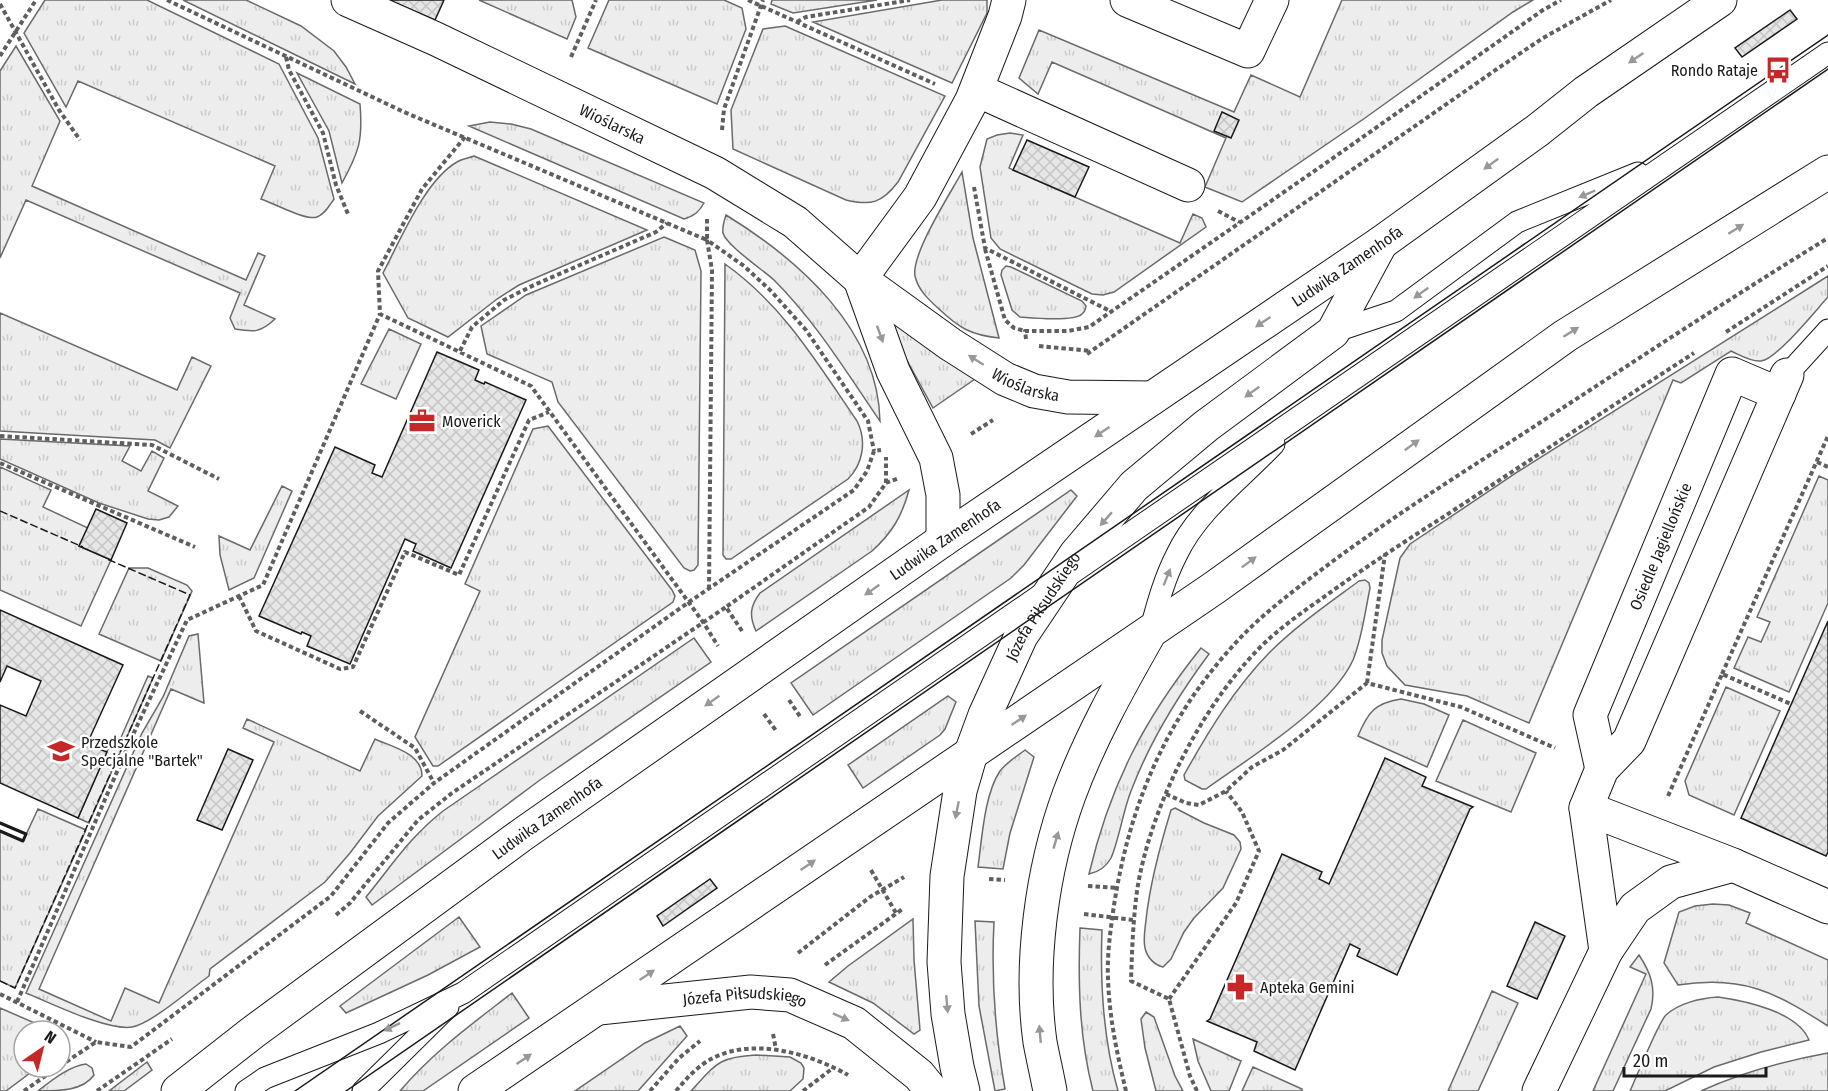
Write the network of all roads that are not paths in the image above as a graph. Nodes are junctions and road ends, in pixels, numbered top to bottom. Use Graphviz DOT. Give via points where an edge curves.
graph roads {
  1 [pos="348,0"];
  2 [pos="1009,0"];
  3 [pos="1127,0"];
  4 [pos="1272,0"];
  5 [pos="1720,0"];
  6 [pos="1828,52"];
  7 [pos="974,95"];
  8 [pos="1680,155"];
  9 [pos="1828,172"];
  10 [pos="1188,185"];
  11 [pos="1382,243"];
  12 [pos="860,279"];
  13 [pos="1828,330"];
  14 [pos="1334,332"];
  15 [pos="1783,384"];
  16 [pos="1152,398"];
  17 [pos="1302,414"];
  18 [pos="943,540"];
  19 [pos="1056,584"];
  20 [pos="1150,632"];
  21 [pos="971,753"];
  22 [pos="1602,769"];
  23 [pos="1586,808"];
  24 [pos="1733,865"];
  25 [pos="1828,907"];
  26 [pos="1606,951"];
  27 [pos="463,993"];
  28 [pos="599,1008"];
  29 [pos="178,1091"];
  30 [pos="246,1091"];
  31 [pos="363,1091"];
  32 [pos="475,1091"];
  33 [pos="932,1091"];
  34 [pos="963,1091"];
  35 [pos="1050,1091"];
  36 [pos="1539,1091"];
  1 -- 12 [label="street, Wioślarska" via="715,173 795,222"];
  2 -- 7 [label="street"];
  3 -- 4 [label="street" via="1248,51"];
  5 -- 11 [label="street, Ludwika Zamenhofa, one-way"];
  6 -- 8 [label="lane"];
  7 -- 10 [label="street"];
  7 -- 12 [label="street" via="920,197"];
  8 -- 14 [label="lane, one-way" via="1517,222 1396,311"];
  8 -- 17 [label="lane"];
  20 -- 9 [label="street, one-way" via="1565,336"];
  11 -- 14 [label="street, Józefa Piłsudskiego"];
  11 -- 16 [label="street, Ludwika Zamenhofa, one-way"];
  16 -- 12 [label="street, Wioślarska, one-way" via="1068,397 1034,391 1005,379 950,344"];
  12 -- 18 [label="street, Wioślarska, one-way" via="893,371 936,458 943,495"];
  13 -- 15 [label="lane" via="1799,360"];
  14 -- 19 [label="street, Józefa Piłsudskiego, one-way" via="1206,426 1134,486 1076,554"];
  15 -- 22 [label="street" via="1629,741"];
  15 -- 22 [label="street, Osiedle Jagiellońskie" via="1732,374 1590,716"];
  16 -- 18 [label="street, Ludwika Zamenhofa, one-way"];
  17 -- 19 [label="lane"];
  20 -- 17 [label="lane, one-way" via="1161,593 1187,538 1218,500"];
  18 -- 29 [label="street, Ludwika Zamenhofa, one-way" via="523,834"];
  19 -- 21 [label="street, Józefa Piłsudskiego" via="1021,636"];
  19 -- 27 [label="lane"];
  21 -- 20 [label="street, one-way"];
  35 -- 20 [label="street, one-way" via="1037,1000 1038,949 1048,866 1069,795 1108,706"];
  28 -- 21 [label="street, one-way"];
  21 -- 34 [label="street, Józefa Piłsudskiego, one-way" via="960,791 945,903 948,1014"];
  22 -- 23 [label="street"];
  23 -- 24 [label="street"];
  23 -- 26 [label="street"];
  24 -- 25 [label="street"];
  24 -- 26 [label="street" via="1671,882 1635,908"];
  26 -- 36 [label="street"];
  27 -- 30 [label="lane, one-way" via="380,1033 265,1078"];
  27 -- 31 [label="lane"];
  32 -- 28 [label="street, one-way"];
  28 -- 33 [label="street, Józefa Piłsudskiego, one-way" via="751,992 790,995 854,1023 919,1075"];
}
